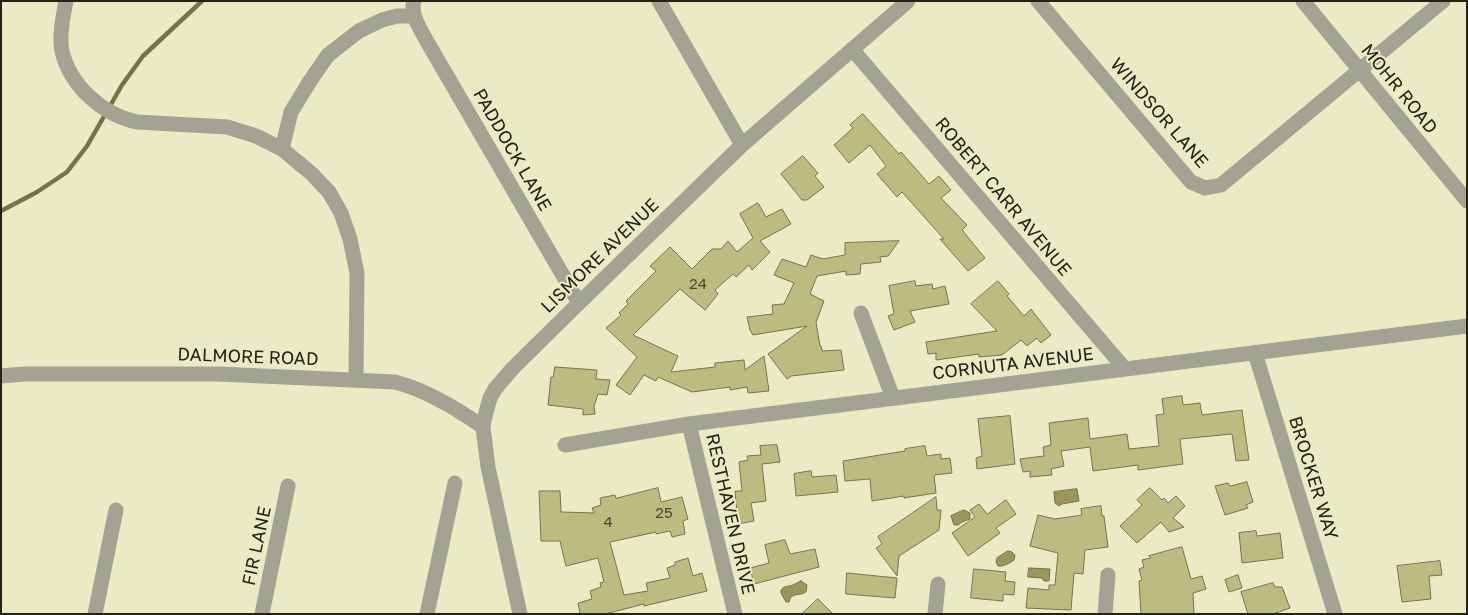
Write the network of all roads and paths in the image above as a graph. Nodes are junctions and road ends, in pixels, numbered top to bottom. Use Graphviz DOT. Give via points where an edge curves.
graph roads {
  1 [pos="66,1"];
  2 [pos="659,1"];
  3 [pos="908,1"];
  4 [pos="1038,1"];
  5 [pos="1303,1"];
  6 [pos="1443,1"];
  7 [pos="414,9"];
  8 [pos="852,49"];
  9 [pos="1360,70"];
  10 [pos="742,145"];
  11 [pos="282,149"];
  12 [pos="1467,201"];
  13 [pos="579,303"];
  14 [pos="861,313"];
  15 [pos="1467,326"];
  16 [pos="1255,353"];
  17 [pos="1124,369"];
  18 [pos="1,376"];
  19 [pos="356,380"];
  20 [pos="893,398"];
  21 [pos="689,424"];
  22 [pos="483,427"];
  23 [pos="565,445"];
  24 [pos="455,483"];
  25 [pos="288,486"];
  26 [pos="116,510"];
  27 [pos="1108,575"];
  28 [pos="938,584"];
  29 [pos="95,614"];
  30 [pos="262,614"];
  31 [pos="427,614"];
  32 [pos="520,614"];
  33 [pos="735,614"];
  34 [pos="935,614"];
  35 [pos="1105,614"];
  36 [pos="1335,614"];
  1 -- 11 [label="street" via="62,50 75,80 99,105 125,120 227,127"];
  2 -- 10 [label="street"];
  3 -- 8 [label="street, LISMORE AVENUE"];
  4 -- 9 [label="street, WINDSOR LANE" via="1191,182 1205,188 1221,185"];
  5 -- 9 [label="street, MOHR ROAD"];
  6 -- 9 [label="street, WINDSOR LANE"];
  7 -- 11 [label="street, PADDOCK LANE" via="359,31 328,55 291,112"];
  7 -- 13 [label="street, PADDOCK LANE"];
  8 -- 10 [label="street, LISMORE AVENUE"];
  8 -- 17 [label="street, ROBERT CARR AVENUE"];
  9 -- 12 [label="street, MOHR ROAD"];
  10 -- 13 [label="street, LISMORE AVENUE"];
  11 -- 19 [label="street" via="330,192 350,239 356,273"];
  13 -- 22 [label="street, LISMORE AVENUE" via="495,389"];
  14 -- 20 [label="street"];
  15 -- 16 [label="street, CORNUTA AVENUE"];
  16 -- 17 [label="street, CORNUTA AVENUE"];
  16 -- 36 [label="street, BROCKER WAY"];
  17 -- 20 [label="street, CORNUTA AVENUE"];
  18 -- 19 [label="street, DALMORE ROAD" via="218,374"];
  19 -- 22 [label="street, DALMORE ROAD" via="395,382 412,387 469,416"];
  20 -- 21 [label="street, CORNUTA AVENUE"];
  21 -- 23 [label="street, CORNUTA AVENUE"];
  21 -- 33 [label="street, RESTHAVEN DRIVE"];
  22 -- 32 [label="street, LISMORE AVENUE" via="488,467"];
  24 -- 31 [label="street"];
  25 -- 30 [label="street, FIR LANE"];
  26 -- 29 [label="street"];
  27 -- 35 [label="street"];
  28 -- 34 [label="street"];
}
